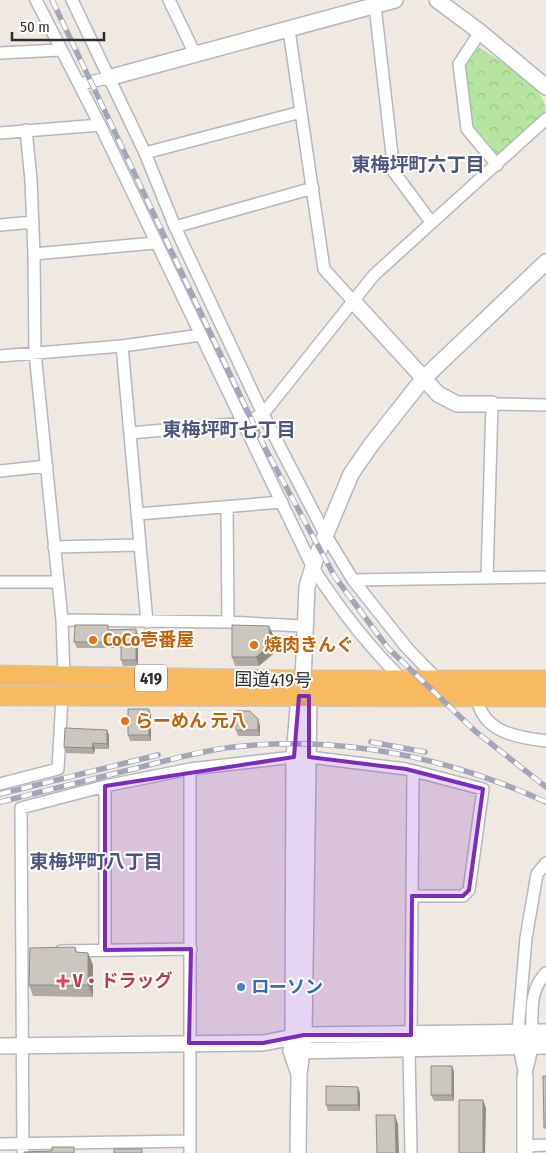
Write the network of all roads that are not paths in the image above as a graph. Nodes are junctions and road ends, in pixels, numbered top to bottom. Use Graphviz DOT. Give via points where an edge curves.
graph roads {
  1 [pos="36,0"];
  2 [pos="72,0"];
  3 [pos="169,0"];
  4 [pos="395,0"];
  5 [pos="437,0"];
  6 [pos="374,6"];
  7 [pos="289,30"];
  8 [pos="480,32"];
  9 [pos="60,50"];
  10 [pos="0,53"];
  11 [pos="195,54"];
  12 [pos="108,78"];
  13 [pos="80,84"];
  14 [pos="546,87"];
  15 [pos="300,112"];
  16 [pos="546,119"];
  17 [pos="100,125"];
  18 [pos="26,130"];
  19 [pos="0,133"];
  20 [pos="144,153"];
  21 [pos="497,165"];
  22 [pos="313,188"];
  23 [pos="33,222"];
  24 [pos="431,222"];
  25 [pos="0,225"];
  26 [pos="175,227"];
  27 [pos="155,243"];
  28 [pos="34,254"];
  29 [pos="546,262"];
  30 [pos="353,301"];
  31 [pos="201,335"];
  32 [pos="122,346"];
  33 [pos="35,353"];
  34 [pos="0,356"];
  35 [pos="423,379"];
  36 [pos="492,404"];
  37 [pos="546,405"];
  38 [pos="263,414"];
  39 [pos="244,423"];
  40 [pos="130,433"];
  41 [pos="47,466"];
  42 [pos="0,470"];
  43 [pos="282,502"];
  44 [pos="227,508"];
  45 [pos="138,514"];
  46 [pos="325,534"];
  47 [pos="139,546"];
  48 [pos="54,547"];
  49 [pos="313,568"];
  50 [pos="546,577"];
  51 [pos="486,578"];
  52 [pos="353,580"];
  53 [pos="0,582"];
  54 [pos="58,582"];
  55 [pos="62,620"];
  56 [pos="147,622"];
  57 [pos="228,622"];
  58 [pos="303,626"];
  59 [pos="0,675"];
  60 [pos="64,676"];
  61 [pos="402,679"];
  62 [pos="546,680"];
  63 [pos="439,681"];
  64 [pos="303,691"];
  65 [pos="0,696"];
  66 [pos="62,697"];
  67 [pos="546,697"];
  68 [pos="477,698"];
  69 [pos="546,741"];
  70 [pos="301,757"];
  71 [pos="190,769"];
  72 [pos="413,771"];
  73 [pos="0,784"];
  74 [pos="105,786"];
  75 [pos="546,863"];
  76 [pos="412,896"];
  77 [pos="191,949"];
  78 [pos="105,950"];
  79 [pos="49,952"];
  80 [pos="546,973"];
  81 [pos="532,1039"];
  82 [pos="410,1042"];
  83 [pos="189,1043"];
  84 [pos="298,1043"];
  85 [pos="0,1046"];
  86 [pos="21,1046"];
  87 [pos="525,1076"];
  88 [pos="190,1140"];
  89 [pos="0,1144"];
  90 [pos="546,1145"];
  91 [pos="23,1148"];
  92 [pos="106,1148"];
  93 [pos="525,1149"];
  94 [pos="190,1153"];
  95 [pos="298,1153"];
  96 [pos="410,1153"];
  1 -- 9 [label="street"];
  2 -- 12 [label="street"];
  3 -- 11 [label="street"];
  4 -- 6 [label="street"];
  5 -- 8 [label="street"];
  6 -- 7 [label="street"];
  6 -- 24 [label="street" via="394,172"];
  7 -- 11 [label="street"];
  7 -- 15 [label="street"];
  8 -- 14 [label="street"];
  8 -- 21 [label="street" via="459,64 468,129"];
  9 -- 10 [label="street"];
  9 -- 13 [label="street"];
  11 -- 12 [label="street"];
  12 -- 13 [label="street"];
  12 -- 20 [label="street"];
  13 -- 17 [label="street"];
  15 -- 20 [label="street"];
  15 -- 22 [label="street"];
  16 -- 21 [label="street"];
  17 -- 18 [label="street"];
  17 -- 27 [label="street"];
  18 -- 19 [label="street"];
  18 -- 23 [label="street"];
  20 -- 26 [label="street"];
  21 -- 24 [label="street"];
  22 -- 26 [label="street"];
  22 -- 30 [label="street" via="324,269"];
  23 -- 25 [label="street"];
  23 -- 28 [label="street"];
  24 -- 30 [label="street" via="374,275"];
  26 -- 38 [label="street"];
  27 -- 28 [label="street"];
  27 -- 31 [label="street"];
  28 -- 33 [label="street"];
  29 -- 35 [label="street"];
  30 -- 35 [label="street"];
  30 -- 38 [label="street"];
  31 -- 32 [label="street"];
  31 -- 39 [label="street"];
  32 -- 33 [label="street"];
  32 -- 40 [label="street"];
  33 -- 34 [label="street"];
  33 -- 41 [label="street"];
  35 -- 36 [label="street" via="438,394 457,404"];
  35 -- 46 [label="street" via="351,474"];
  36 -- 37 [label="street"];
  36 -- 51 [label="street"];
  38 -- 39 [label="street"];
  38 -- 46 [label="street"];
  39 -- 40 [label="street"];
  39 -- 43 [label="street"];
  40 -- 45 [label="street"];
  41 -- 42 [label="street"];
  41 -- 48 [label="street"];
  43 -- 44 [label="street"];
  43 -- 49 [label="street"];
  44 -- 45 [label="street"];
  44 -- 57 [label="street"];
  45 -- 47 [label="street"];
  46 -- 49 [label="street"];
  46 -- 52 [label="street"];
  47 -- 48 [label="street"];
  47 -- 56 [label="street"];
  48 -- 54 [label="street"];
  49 -- 58 [label="street" via="307,587"];
  49 -- 61 [label="street" via="358,631"];
  50 -- 51 [label="street"];
  51 -- 52 [label="street"];
  52 -- 63 [label="street" via="407,648"];
  53 -- 54 [label="street"];
  54 -- 55 [label="street"];
  55 -- 56 [label="street"];
  55 -- 60 [label="street"];
  56 -- 57 [label="street"];
  57 -- 58 [label="street"];
  58 -- 64 [label="street"];
  59 -- 60 [label="highway, 国道419号 / 419"];
  60 -- 64 [label="highway, 国道419号 / 419"];
  61 -- 63 [label="highway, 国道419号 / 419"];
  61 -- 64 [label="highway, 国道419号 / 419"];
  62 -- 63 [label="highway, 国道419号 / 419"];
  64 -- 66 [label="highway, 国道419号 / 419"];
  64 -- 68 [label="highway, 国道419号 / 419"];
  64 -- 70 [label="street"];
  65 -- 66 [label="highway, 国道419号 / 419"];
  66 -- 73 [label="street" via="58,769"];
  67 -- 68 [label="highway, 国道419号 / 419"];
  68 -- 69 [label="street" via="478,708 489,722 509,735"];
  70 -- 71 [label="street"];
  70 -- 72 [label="street" via="372,763"];
  70 -- 84 [label="street"];
  71 -- 74 [label="street"];
  71 -- 77 [label="street"];
  72 -- 76 [label="street"];
  72 -- 76 [label="street" via="483,789 483,796 470,890 463,896"];
  74 -- 78 [label="street"];
  74 -- 86 [label="street" via="21,808 26,952"];
  75 -- 81 [label="street" via="537,874 529,920"];
  76 -- 82 [label="street"];
  77 -- 78 [label="street"];
  77 -- 83 [label="street"];
  78 -- 79 [label="street"];
  80 -- 81 [label="street" via="537,982 533,999"];
  81 -- 82 [label="street"];
  81 -- 87 [label="street"];
  82 -- 84 [label="street"];
  82 -- 96 [label="street"];
  83 -- 84 [label="street"];
  83 -- 86 [label="street"];
  83 -- 88 [label="street"];
  84 -- 95 [label="street"];
  85 -- 86 [label="street"];
  86 -- 91 [label="street"];
  87 -- 93 [label="street"];
  88 -- 92 [label="street"];
  88 -- 94 [label="street"];
  89 -- 91 [label="street"];
  90 -- 93 [label="street"];
  91 -- 92 [label="street"];
}
